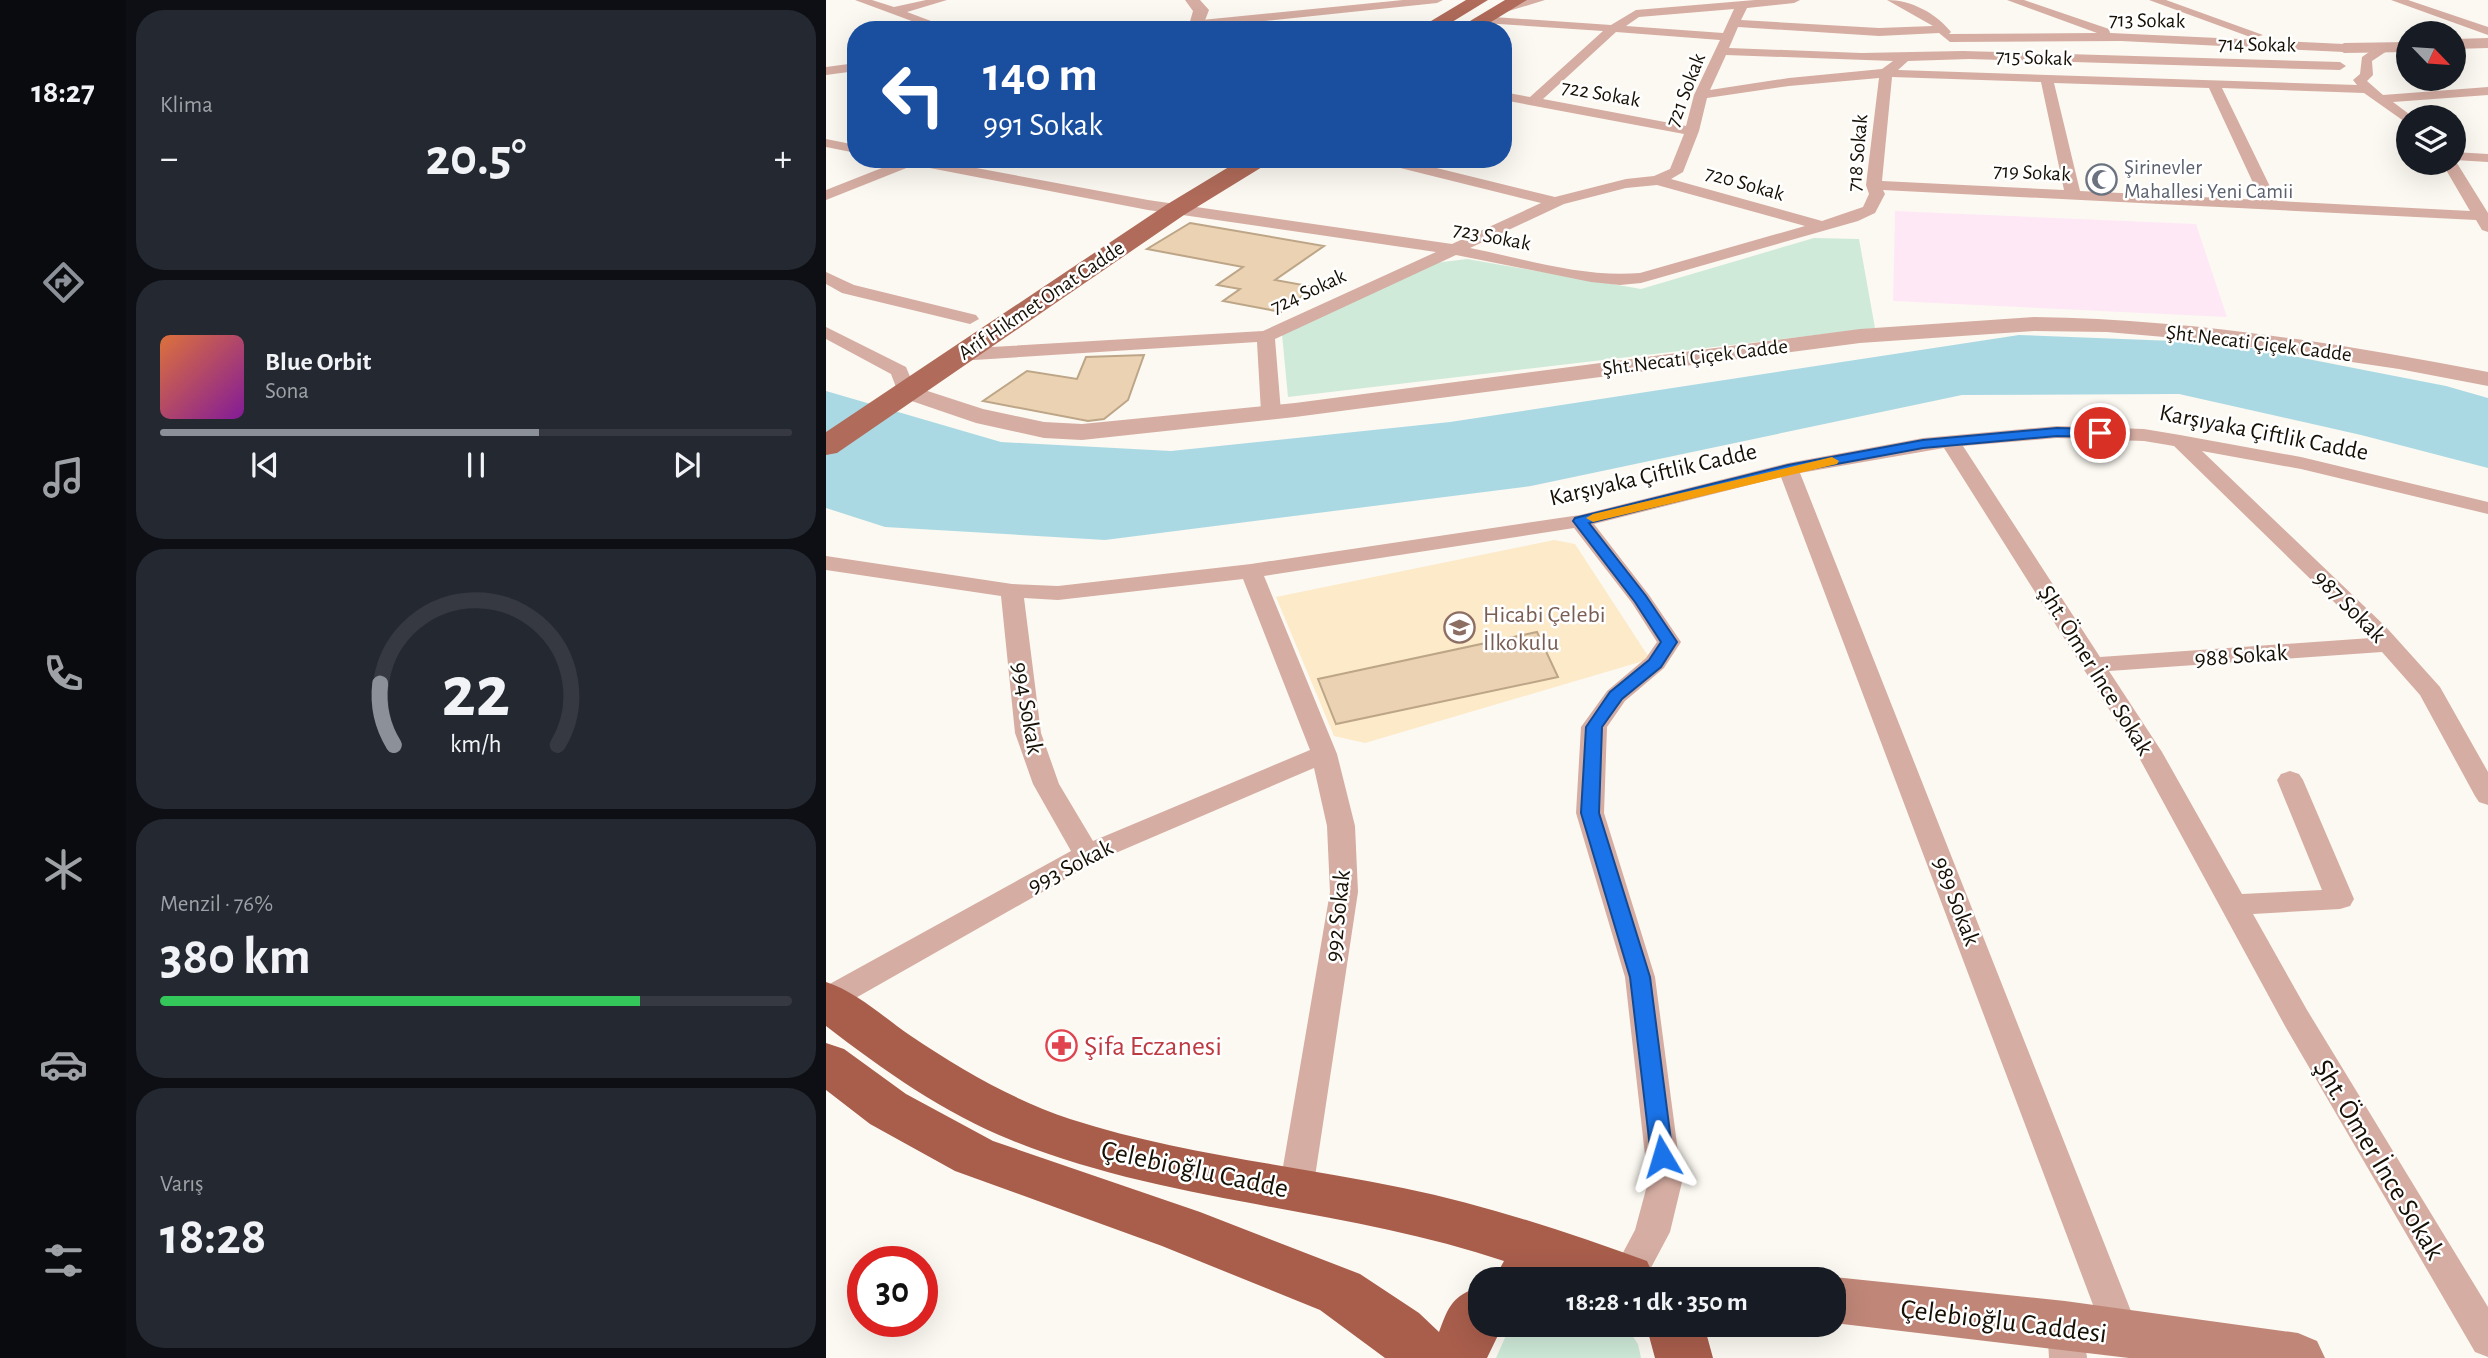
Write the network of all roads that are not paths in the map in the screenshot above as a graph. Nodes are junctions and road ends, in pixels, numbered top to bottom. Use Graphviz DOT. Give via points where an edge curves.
graph roads {
  1 [pos="861,0"];
  2 [pos="941,0"];
  3 [pos="1479,0"];
  4 [pos="1518,0"];
  5 [pos="1539,0"];
  6 [pos="1794,0"];
  7 [pos="1893,0"];
  8 [pos="2013,0"];
  9 [pos="2182,0"];
  10 [pos="2397,0"];
  11 [pos="2160,1"];
  12 [pos="1342,5"];
  13 [pos="1742,5"];
  14 [pos="1370,6"];
  15 [pos="1443,7"];
  16 [pos="893,11"];
  17 [pos="1201,15"];
  18 [pos="1491,15"];
  19 [pos="922,21"];
  20 [pos="1177,21"];
  21 [pos="1432,21"];
  22 [pos="1480,21"];
  23 [pos="1614,29"];
  24 [pos="2482,29"];
  25 [pos="1732,30"];
  26 [pos="1946,34"];
  27 [pos="2121,37"];
  28 [pos="2466,39"];
  29 [pos="2281,43"];
  30 [pos="2488,43"];
  31 [pos="2466,44"];
  32 [pos="2396,47"];
  33 [pos="2344,48"];
  34 [pos="2383,48"];
  35 [pos="1722,51"];
  36 [pos="1963,56"];
  37 [pos="1904,58"];
  38 [pos="2145,61"];
  39 [pos="2340,66"];
  40 [pos="1886,74"];
  41 [pos="1978,76"];
  42 [pos="2046,79"];
  43 [pos="2160,83"];
  44 [pos="2214,85"];
  45 [pos="2364,85"];
  46 [pos="2488,91"];
  47 [pos="1701,95"];
  48 [pos="1512,98"];
  49 [pos="2379,99"];
  50 [pos="1533,102"];
  51 [pos="2396,111"];
  52 [pos="1692,131"];
  53 [pos="826,143"];
  54 [pos="847,147"];
  55 [pos="2466,157"];
  56 [pos="2488,158"];
  57 [pos="892,168"];
  58 [pos="953,168"];
  59 [pos="1208,168"];
  60 [pos="1244,168"];
  61 [pos="1417,168"];
  62 [pos="2456,175"];
  63 [pos="1657,180"];
  64 [pos="1874,185"];
  65 [pos="826,195"];
  66 [pos="2073,195"];
  67 [pos="1555,202"];
  68 [pos="2271,204"];
  69 [pos="1148,205"];
  70 [pos="1175,210"];
  71 [pos="2485,222"];
  72 [pos="1822,226"];
  73 [pos="1451,249"];
  74 [pos="826,277"];
  75 [pos="970,319"];
  76 [pos="826,332"];
  77 [pos="1266,336"];
  78 [pos="958,355"];
  79 [pos="2488,379"];
  80 [pos="890,390"];
  81 [pos="1271,412"];
  82 [pos="826,419"];
  83 [pos="1950,441"];
  84 [pos="2180,441"];
  85 [pos="826,446"];
  86 [pos="1788,469"];
  87 [pos="2488,508"];
  88 [pos="1580,521"];
  89 [pos="826,563"];
  90 [pos="1251,571"];
  91 [pos="1012,591"];
  92 [pos="2388,644"];
  93 [pos="2094,665"];
  94 [pos="1324,754"];
  95 [pos="2291,780"];
  96 [pos="2488,796"];
  97 [pos="1087,854"];
  98 [pos="2233,905"];
  99 [pos="826,1000"];
  100 [pos="826,1063"];
  101 [pos="1296,1190"];
  102 [pos="1592,1267"];
  103 [pos="1622,1267"];
  104 [pos="1846,1302"];
  105 [pos="1468,1332"];
  106 [pos="2122,1334"];
  107 [pos="1678,1337"];
  108 [pos="2488,1340"];
  109 [pos="2066,1341"];
  110 [pos="1425,1358"];
  111 [pos="1458,1358"];
  112 [pos="1684,1358"];
  113 [pos="2298,1358"];
  1 -- 16 [label="street"];
  2 -- 16 [label="street"];
  3 -- 15 [label="main road"];
  4 -- 18 [label="main road"];
  5 -- 18 [label="street"];
  6 -- 13 [label="street"];
  7 -- 26 [label="street" via="1935,21"];
  8 -- 27 [label="street"];
  9 -- 11 [label="street"];
  10 -- 24 [label="street"];
  11 -- 29 [label="street"];
  12 -- 14 [label="street"];
  12 -- 17 [label="street"];
  13 -- 23 [label="street" via="1636,15"];
  13 -- 25 [label="street, 721 Sokak"];
  14 -- 15 [label="street"];
  14 -- 15 [label="street"];
  15 -- 21 [label="main road"];
  16 -- 19 [label="street"];
  17 -- 20 [label="street"];
  18 -- 22 [label="main road"];
  18 -- 23 [label="street, 713 Sokak"];
  23 -- 25 [label="street, 713 Sokak"];
  23 -- 50 [label="street"];
  24 -- 28 [label="street"];
  25 -- 26 [label="street, 713 Sokak"];
  25 -- 35 [label="street, 721 Sokak"];
  26 -- 27 [label="street, 713 Sokak"];
  26 -- 36 [label="street"];
  27 -- 29 [label="street, 713 Sokak"];
  27 -- 38 [label="street"];
  29 -- 33 [label="street, 713 Sokak"];
  30 -- 31 [label="street"];
  32 -- 34 [label="street"];
  33 -- 34 [label="street"];
  34 -- 45 [label="street" via="2365,60"];
  35 -- 37 [label="street, 714 Sokak"];
  35 -- 47 [label="street, 721 Sokak"];
  36 -- 37 [label="street, 714 Sokak"];
  36 -- 38 [label="street, 714 Sokak"];
  36 -- 41 [label="street"];
  37 -- 40 [label="street"];
  38 -- 39 [label="street, 714 Sokak"];
  38 -- 43 [label="street"];
  40 -- 41 [label="street, 715 Sokak"];
  40 -- 47 [label="street, 715 Sokak"];
  40 -- 64 [label="street, 718 Sokak"];
  41 -- 42 [label="street, 715 Sokak"];
  42 -- 43 [label="street, 715 Sokak"];
  42 -- 66 [label="street"];
  43 -- 44 [label="street, 715 Sokak"];
  44 -- 45 [label="street, 715 Sokak"];
  44 -- 68 [label="street"];
  45 -- 49 [label="street"];
  46 -- 49 [label="street"];
  47 -- 52 [label="street, 721 Sokak"];
  48 -- 50 [label="street, 722 Sokak"];
  49 -- 51 [label="street"];
  50 -- 52 [label="street, 722 Sokak"];
  52 -- 63 [label="street, 721 Sokak" via="1676,172"];
  53 -- 54 [label="street"];
  55 -- 56 [label="street"];
  57 -- 65 [label="street"];
  58 -- 69 [label="street, 723 Sokak"];
  59 -- 69 [label="main road, Arif Hikmet Onat Cadde"];
  60 -- 70 [label="main road, Arif Hikmet Onat Cadde"];
  61 -- 67 [label="street"];
  62 -- 71 [label="street"];
  63 -- 67 [label="street, 724 Sokak"];
  63 -- 72 [label="street, 720 Sokak"];
  64 -- 66 [label="street, 719 Sokak"];
  64 -- 72 [label="street, 718 Sokak" via="1877,194 1869,211"];
  66 -- 68 [label="street, 719 Sokak"];
  67 -- 73 [label="street, 724 Sokak"];
  68 -- 71 [label="street, 719 Sokak"];
  69 -- 70 [label="street, 723 Sokak"];
  69 -- 75 [label="main road, Arif Hikmet Onat Cadde"];
  70 -- 73 [label="street, 723 Sokak"];
  70 -- 78 [label="main road, Arif Hikmet Onat Cadde"];
  72 -- 73 [label="street, 723 Sokak" via="1669,272 1620,280"];
  73 -- 77 [label="street, 724 Sokak"];
  74 -- 75 [label="street" via="848,289"];
  75 -- 80 [label="main road, Arif Hikmet Onat Cadde"];
  76 -- 80 [label="street"];
  77 -- 78 [label="street, 724 Sokak"];
  77 -- 81 [label="street"];
  78 -- 80 [label="main road, Arif Hikmet Onat Cadde"];
  79 -- 81 [label="street, Şht.Necati Çiçek Cadde" via="2210,334 2034,324 1860,336"];
  80 -- 81 [label="street, Şht.Necati Çiçek Cadde" via="1044,430 1082,432"];
  80 -- 82 [label="main road, Arif Hikmet Onat Cadde"];
  80 -- 85 [label="main road, Arif Hikmet Onat Cadde"];
  83 -- 84 [label="street, Karşıyaka Çiftlik Cadde" via="2057,432"];
  83 -- 86 [label="street, Karşıyaka Çiftlik Cadde"];
  83 -- 93 [label="street, Şht. Ömer İnce Sokak"];
  84 -- 87 [label="street, Karşıyaka Çiftlik Cadde" via="2301,463"];
  84 -- 92 [label="street, 987 Sokak"];
  86 -- 88 [label="street, Karşıyaka Çiftlik Cadde"];
  86 -- 106 [label="street, 989 Sokak"];
  88 -- 90 [label="street, Karşıyaka Çiftlik Cadde"];
  88 -- 103 [label="street" via="1669,642 1655,663 1616,696 1594,727 1590,813 1640,977 1665,1182 1653,1232"];
  89 -- 91 [label="street, Karşıyaka Çiftlik Cadde"];
  90 -- 91 [label="street, Karşıyaka Çiftlik Cadde" via="1058,593"];
  90 -- 94 [label="street, 992 Sokak"];
  91 -- 97 [label="street, 994 Sokak" via="1028,733 1046,784"];
  92 -- 93 [label="street, 988 Sokak"];
  92 -- 96 [label="street, 987 Sokak" via="2431,692"];
  93 -- 98 [label="street, Şht. Ömer İnce Sokak" via="2149,752"];
  94 -- 97 [label="street, 993 Sokak"];
  94 -- 101 [label="street, 992 Sokak" via="1341,825 1345,892"];
  95 -- 98 [label="street" via="2340,899"];
  97 -- 99 [label="street, 993 Sokak"];
  98 -- 108 [label="street, Şht. Ömer İnce Sokak"];
  99 -- 101 [label="highway, Çelebioğlu Cadde" via="903,1058 1056,1136 1152,1163"];
  100 -- 110 [label="highway, Çelebioğlu Cadde" via="888,1109 974,1157 1181,1229 1340,1292 1398,1332"];
  101 -- 102 [label="highway, Çelebioğlu Cadde" via="1467,1226"];
  104 -- 109 [label="main road, Çelebioğlu Caddesi"];
  105 -- 111 [label="highway"];
  106 -- 109 [label="main road, Çelebioğlu Caddesi"];
  106 -- 113 [label="main road, Çelebioğlu Caddesi"];
  107 -- 112 [label="highway"];
}
